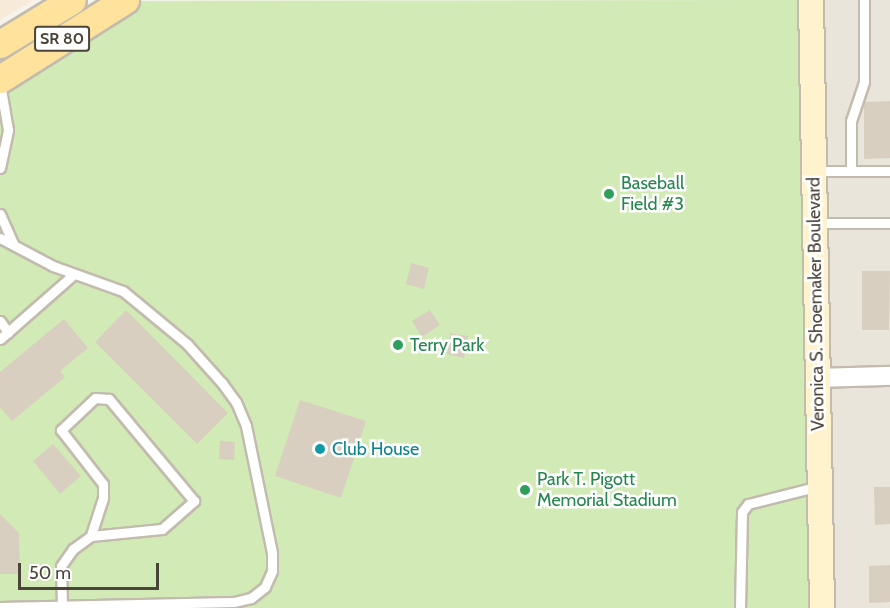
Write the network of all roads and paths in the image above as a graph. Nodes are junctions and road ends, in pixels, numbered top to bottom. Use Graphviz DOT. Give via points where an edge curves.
graph roads {
  1 [pos="72,0"];
  2 [pos="125,0"];
  3 [pos="811,0"];
  4 [pos="864,0"];
  5 [pos="0,44"];
  6 [pos="0,81"];
  7 [pos="0,168"];
  8 [pos="814,171"];
  9 [pos="851,171"];
  10 [pos="890,171"];
  11 [pos="0,214"];
  12 [pos="814,223"];
  13 [pos="890,223"];
  14 [pos="0,238"];
  15 [pos="13,243"];
  16 [pos="74,274"];
  17 [pos="0,321"];
  18 [pos="8,332"];
  19 [pos="0,339"];
  20 [pos="890,376"];
  21 [pos="817,378"];
  22 [pos="819,486"];
  23 [pos="91,536"];
  24 [pos="62,606"];
  25 [pos="147,606"];
  26 [pos="2,607"];
  27 [pos="740,608"];
  28 [pos="822,608"];
  1 -- 5 [label="main road, SR 80"];
  2 -- 6 [label="main road, SR 80"];
  3 -- 8 [label="street, Veronica S. Shoemaker Boulevard"];
  4 -- 9 [label="lane" via="863,88 851,121"];
  6 -- 7 [label="lane" via="8,130"];
  8 -- 9 [label="lane"];
  8 -- 12 [label="street, Veronica S. Shoemaker Boulevard"];
  9 -- 10 [label="lane"];
  11 -- 15 [label="lane"];
  12 -- 13 [label="lane"];
  12 -- 21 [label="street, Veronica S. Shoemaker Boulevard"];
  14 -- 15 [label="lane"];
  15 -- 16 [label="lane"];
  16 -- 18 [label="lane"];
  16 -- 25 [label="lane" via="123,291 152,312 222,383 246,426 262,496 272,553 272,571 265,587 251,598 233,602"];
  17 -- 18 [label="lane"];
  18 -- 19 [label="lane"];
  20 -- 21 [label="street"];
  21 -- 22 [label="street, Veronica S. Shoemaker Boulevard"];
  22 -- 27 [label="lane" via="748,504 742,512"];
  22 -- 28 [label="street, Veronica S. Shoemaker Boulevard"];
  23 -- 23 [label="lane" via="162,529 194,501 109,399 95,398 61,430 103,484 103,498"];
  23 -- 24 [label="lane" via="73,549 61,567"];
  24 -- 25 [label="lane"];
  24 -- 26 [label="lane"];
}
